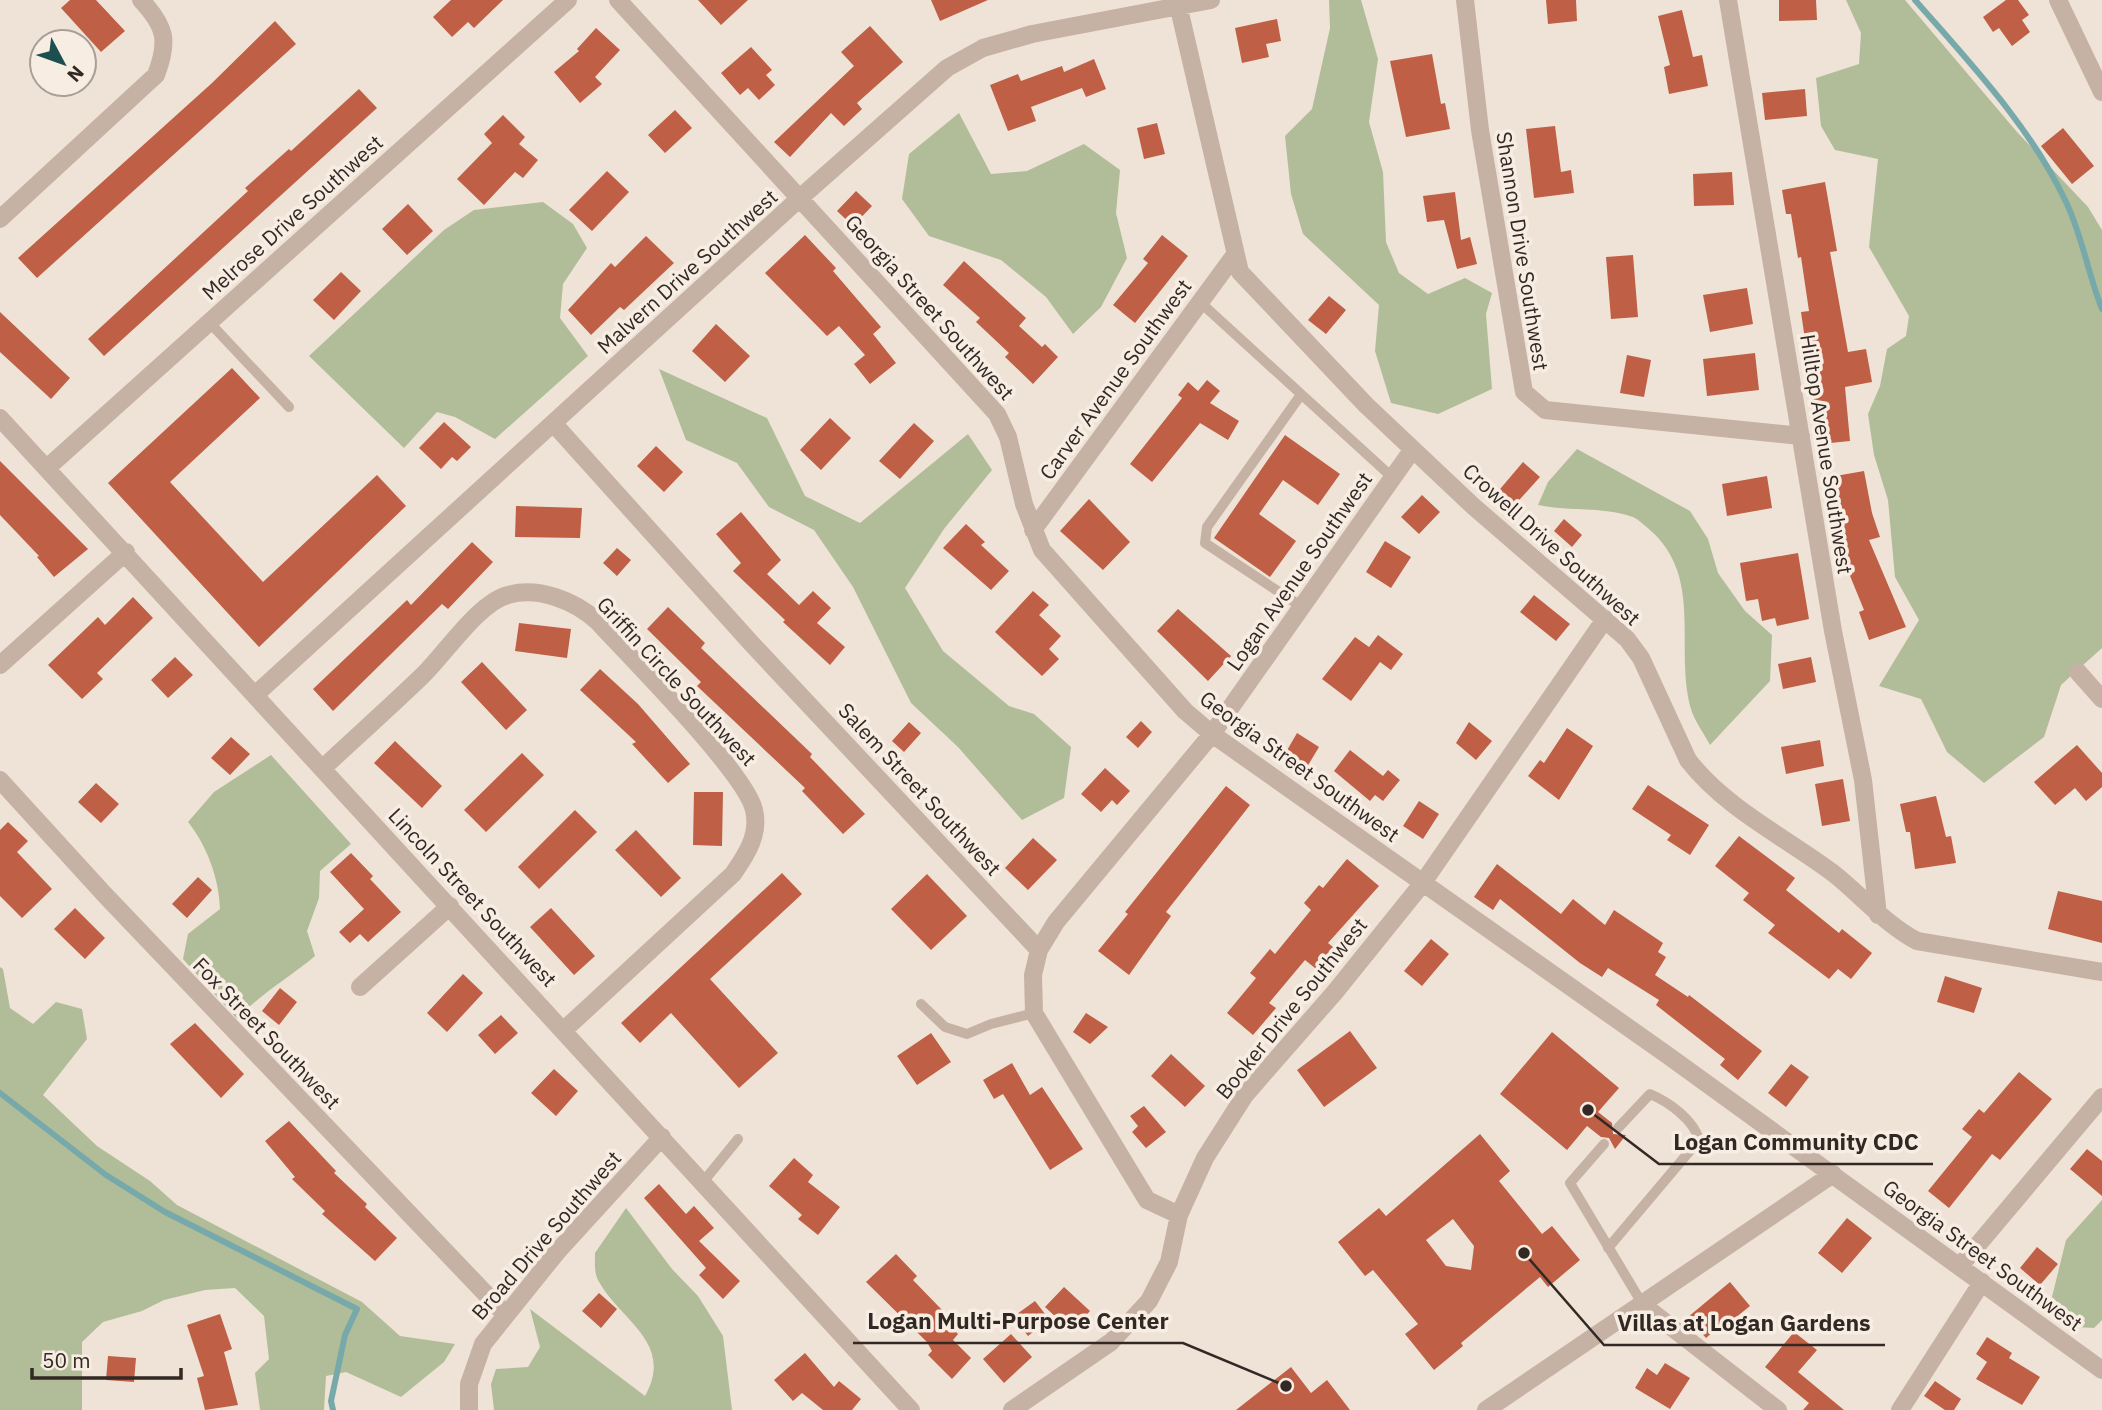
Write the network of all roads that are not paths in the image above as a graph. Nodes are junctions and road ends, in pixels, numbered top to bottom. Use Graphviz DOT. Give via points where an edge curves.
graph roads {
  1 [pos="141,0"];
  2 [pos="568,0"];
  3 [pos="618,0"];
  4 [pos="1211,0"];
  5 [pos="1465,0"];
  6 [pos="1728,0"];
  7 [pos="2058,0"];
  8 [pos="1177,3"];
  9 [pos="2102,92"];
  10 [pos="801,197"];
  11 [pos="0,219"];
  12 [pos="1234,256"];
  13 [pos="1200,302"];
  14 [pos="209,322"];
  15 [pos="1300,396"];
  16 [pos="289,407"];
  17 [pos="0,418"];
  18 [pos="554,424"];
  19 [pos="1801,436"];
  20 [pos="1413,449"];
  21 [pos="47,467"];
  22 [pos="1393,478"];
  23 [pos="1033,530"];
  24 [pos="126,552"];
  25 [pos="1302,607"];
  26 [pos="1605,619"];
  27 [pos="0,665"];
  28 [pos="2078,672"];
  29 [pos="256,694"];
  30 [pos="2102,699"];
  31 [pos="1212,734"];
  32 [pos="323,768"];
  33 [pos="0,780"];
  34 [pos="1422,884"];
  35 [pos="450,906"];
  36 [pos="1878,915"];
  37 [pos="1039,950"];
  38 [pos="2102,972"];
  39 [pos="360,987"];
  40 [pos="921,1004"];
  41 [pos="1034,1013"];
  42 [pos="564,1030"];
  43 [pos="2102,1097"];
  44 [pos="1618,1128"];
  45 [pos="662,1137"];
  46 [pos="738,1139"];
  47 [pos="1604,1144"];
  48 [pos="1833,1174"];
  49 [pos="703,1182"];
  50 [pos="1179,1215"];
  51 [pos="1608,1248"];
  52 [pos="1960,1266"];
  53 [pos="1982,1282"];
  54 [pos="1643,1305"];
  55 [pos="505,1314"];
  56 [pos="2102,1370"];
  57 [pos="469,1410"];
  58 [pos="911,1410"];
  59 [pos="1012,1410"];
  60 [pos="1486,1410"];
  61 [pos="1778,1410"];
  62 [pos="1900,1410"];
  1 -- 11 [label="street" via="161,26 164,39 156,75"];
  2 -- 14 [label="street, Melrose Drive Southwest"];
  3 -- 10 [label="street, Georgia Street Southwest"];
  4 -- 8 [label="street, Malvern Drive Southwest"];
  5 -- 19 [label="street, Shannon Drive Southwest" via="1488,180 1524,392 1545,410"];
  6 -- 19 [label="street, Hilltop Avenue Southwest"];
  7 -- 9 [label="street"];
  8 -- 10 [label="street, Malvern Drive Southwest" via="982,48 925,86"];
  8 -- 12 [label="street, Crowell Drive Southwest"];
  10 -- 18 [label="street, Malvern Drive Southwest"];
  10 -- 23 [label="street, Georgia Street Southwest" via="998,414"];
  12 -- 13 [label="street, Carver Avenue Southwest"];
  12 -- 20 [label="street, Crowell Drive Southwest" via="1253,289"];
  13 -- 15 [label="lane"];
  13 -- 23 [label="street, Carver Avenue Southwest"];
  14 -- 16 [label="lane"];
  14 -- 21 [label="street, Melrose Drive Southwest"];
  15 -- 22 [label="lane"];
  15 -- 25 [label="lane" via="1207,527 1205,543"];
  17 -- 21 [label="street, Lincoln Street Southwest"];
  18 -- 29 [label="street, Malvern Drive Southwest"];
  18 -- 37 [label="street, Salem Street Southwest" via="751,643"];
  19 -- 36 [label="street, Hilltop Avenue Southwest" via="1863,780"];
  20 -- 22 [label="street, Logan Avenue Southwest"];
  20 -- 26 [label="street, Crowell Drive Southwest"];
  21 -- 24 [label="street, Lincoln Street Southwest"];
  22 -- 25 [label="street, Logan Avenue Southwest"];
  23 -- 31 [label="street, Georgia Street Southwest" via="1042,550 1185,711"];
  24 -- 27 [label="street"];
  24 -- 29 [label="street, Lincoln Street Southwest"];
  25 -- 31 [label="street, Logan Avenue Southwest"];
  26 -- 34 [label="street, Booker Drive Southwest"];
  26 -- 36 [label="street, Crowell Drive Southwest" via="1641,658 1688,760 1699,774 1835,875"];
  28 -- 30 [label="street"];
  29 -- 32 [label="street, Lincoln Street Southwest"];
  31 -- 34 [label="street, Georgia Street Southwest"];
  31 -- 37 [label="street, Logan Avenue Southwest" via="1056,922"];
  32 -- 35 [label="street, Lincoln Street Southwest"];
  32 -- 42 [label="street, Griffin Circle Southwest" via="424,675 488,606 505,595 522,592 570,602 597,621 736,775 755,811 754,832 751,848 733,874"];
  33 -- 55 [label="street, Fox Street Southwest"];
  34 -- 48 [label="street, Georgia Street Southwest"];
  34 -- 50 [label="street, Booker Drive Southwest" via="1245,1094 1205,1158"];
  35 -- 39 [label="street"];
  35 -- 42 [label="street, Lincoln Street Southwest"];
  36 -- 38 [label="street, Crowell Drive Southwest" via="1917,941"];
  37 -- 41 [label="street" via="1033,975"];
  40 -- 41 [label="lane" via="945,1027 967,1034"];
  41 -- 50 [label="street" via="1147,1200"];
  42 -- 45 [label="street, Lincoln Street Southwest"];
  43 -- 52 [label="street"];
  44 -- 51 [label="lane" via="1650,1094 1695,1126 1699,1140"];
  45 -- 49 [label="street, Lincoln Street Southwest"];
  45 -- 55 [label="street, Broad Drive Southwest"];
  46 -- 49 [label="lane"];
  47 -- 51 [label="lane" via="1570,1183"];
  48 -- 52 [label="street, Georgia Street Southwest"];
  48 -- 54 [label="street"];
  49 -- 58 [label="street, Lincoln Street Southwest"];
  50 -- 59 [label="street, Booker Drive Southwest" via="1169,1262 1149,1301 1111,1342"];
  51 -- 54 [label="lane"];
  52 -- 53 [label="street, Georgia Street Southwest"];
  53 -- 56 [label="street, Georgia Street Southwest"];
  53 -- 62 [label="street"];
  54 -- 60 [label="street"];
  54 -- 61 [label="street"];
  55 -- 57 [label="street, Broad Drive Southwest" via="474,1364"];
}
